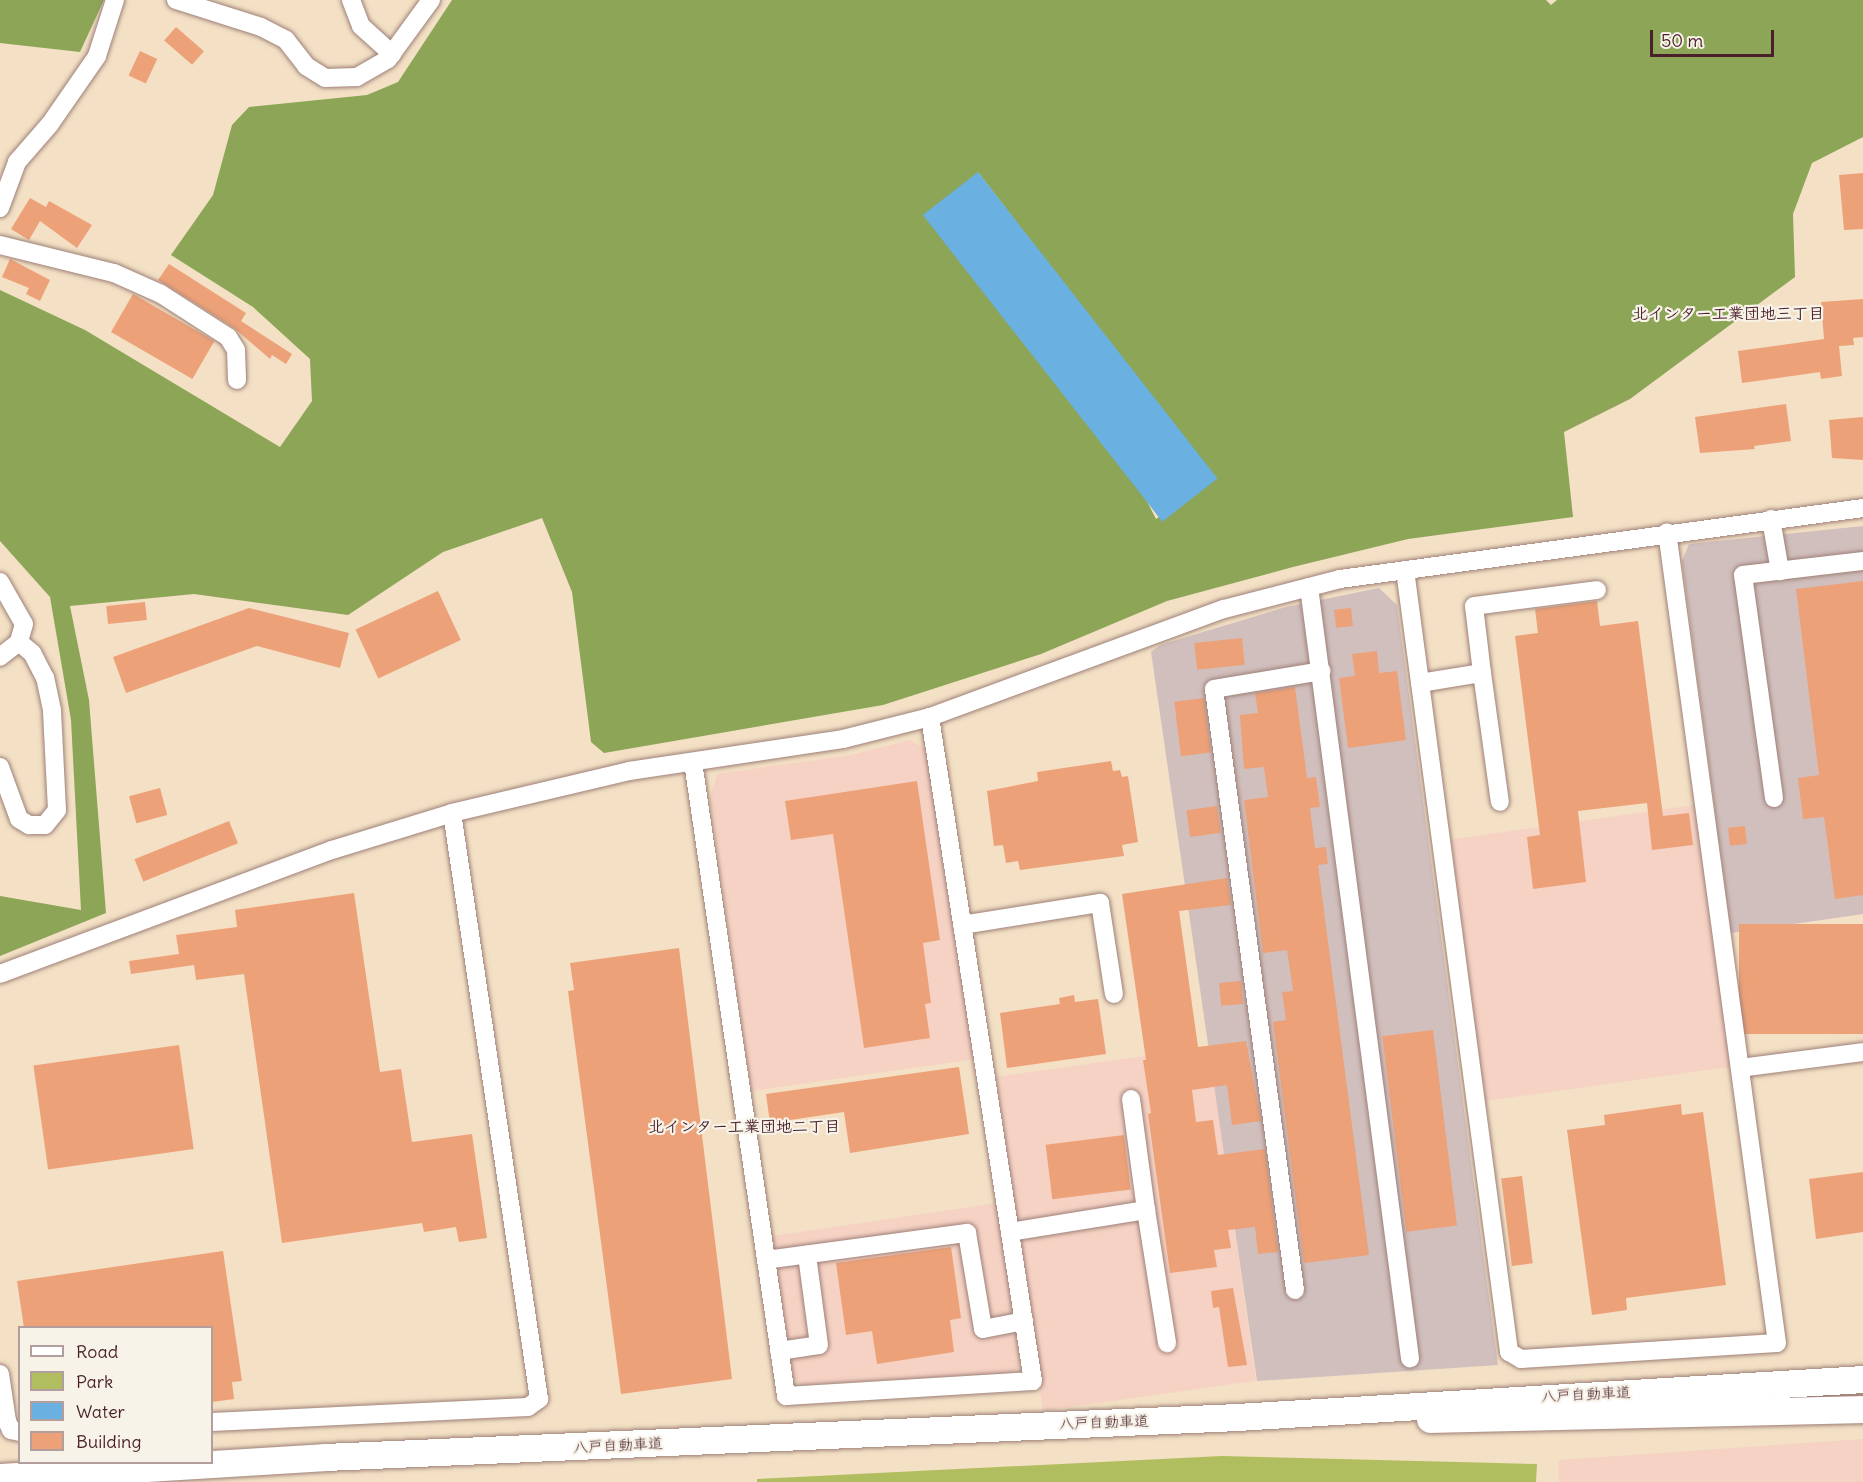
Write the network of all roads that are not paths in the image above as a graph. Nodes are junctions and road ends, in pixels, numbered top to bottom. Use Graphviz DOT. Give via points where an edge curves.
graph roads {
  1 [pos="115,0"];
  2 [pos="176,0"];
  3 [pos="351,0"];
  4 [pos="431,0"];
  5 [pos="393,54"];
  6 [pos="0,208"];
  7 [pos="0,245"];
  8 [pos="237,380"];
  9 [pos="1863,508"];
  10 [pos="1771,519"];
  11 [pos="1667,532"];
  12 [pos="1863,561"];
  13 [pos="1405,570"];
  14 [pos="1779,571"];
  15 [pos="0,582"];
  16 [pos="1309,587"];
  17 [pos="1597,590"];
  18 [pos="19,642"];
  19 [pos="0,657"];
  20 [pos="1322,671"];
  21 [pos="1482,674"];
  22 [pos="1420,684"];
  23 [pos="930,717"];
  24 [pos="693,762"];
  25 [pos="0,767"];
  26 [pos="1774,798"];
  27 [pos="1500,802"];
  28 [pos="452,813"];
  29 [pos="962,925"];
  30 [pos="0,974"];
  31 [pos="1114,994"];
  32 [pos="1863,1052"];
  33 [pos="1740,1068"];
  34 [pos="1131,1099"];
  35 [pos="1146,1210"];
  36 [pos="1010,1232"];
  37 [pos="807,1255"];
  38 [pos="766,1260"];
  39 [pos="1295,1290"];
  40 [pos="1024,1321"];
  41 [pos="1167,1343"];
  42 [pos="779,1351"];
  43 [pos="1410,1358"];
  44 [pos="0,1374"];
  45 [pos="1863,1379"];
  46 [pos="1863,1409"];
  47 [pos="1237,1417"];
  48 [pos="213,1422"];
  49 [pos="18,1432"];
  50 [pos="211,1464"];
  51 [pos="213,1464"];
  52 [pos="0,1477"];
  1 -- 6 [label="street" via="97,56 50,124 16,162"];
  2 -- 5 [label="street" via="261,27 286,40 306,66 325,78 357,76"];
  3 -- 5 [label="street" via="361,26"];
  4 -- 5 [label="street"];
  7 -- 8 [label="street" via="114,273 161,294 228,337 236,350"];
  9 -- 10 [label="street"];
  10 -- 11 [label="street"];
  10 -- 14 [label="street"];
  11 -- 13 [label="street"];
  11 -- 33 [label="street"];
  12 -- 14 [label="street"];
  13 -- 16 [label="street"];
  13 -- 22 [label="street"];
  14 -- 26 [label="street" via="1743,575"];
  15 -- 18 [label="street" via="24,624"];
  16 -- 20 [label="street"];
  16 -- 23 [label="street" via="1224,609"];
  17 -- 21 [label="street" via="1474,606"];
  18 -- 19 [label="street"];
  18 -- 25 [label="street" via="32,653 45,678 52,710 57,810 45,825 29,825 19,819"];
  20 -- 39 [label="street" via="1214,689"];
  20 -- 43 [label="street"];
  21 -- 22 [label="street"];
  21 -- 27 [label="street"];
  22 -- 33 [label="street" via="1509,1352 1521,1359 1777,1343"];
  23 -- 24 [label="street" via="843,739"];
  23 -- 29 [label="street"];
  24 -- 28 [label="street" via="532,791"];
  24 -- 38 [label="street"];
  28 -- 30 [label="street" via="332,850"];
  28 -- 48 [label="street" via="538,1399 528,1407"];
  29 -- 31 [label="street" via="1100,903"];
  29 -- 36 [label="street"];
  32 -- 33 [label="street"];
  34 -- 35 [label="street"];
  35 -- 36 [label="street"];
  35 -- 41 [label="street"];
  36 -- 40 [label="street"];
  37 -- 38 [label="street"];
  37 -- 40 [label="street" via="967,1233 983,1329"];
  37 -- 42 [label="street" via="819,1345"];
  38 -- 42 [label="street"];
  40 -- 42 [label="street" via="1033,1381 786,1396"];
  44 -- 49 [label="street" via="7,1421 11,1430"];
  45 -- 47 [label="highway, 八戸自動車道"];
  46 -- 47 [label="highway, 八戸自動車道" via="1476,1420"];
  47 -- 51 [label="highway, 八戸自動車道"];
  50 -- 52 [label="highway, 八戸自動車道"];
}
